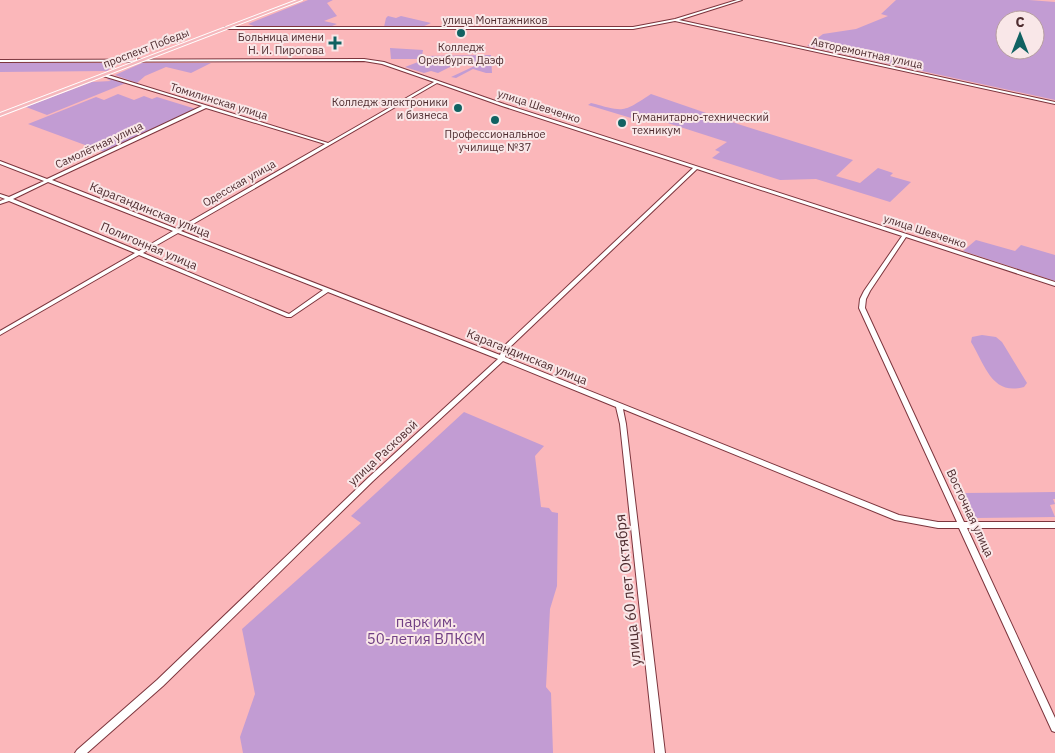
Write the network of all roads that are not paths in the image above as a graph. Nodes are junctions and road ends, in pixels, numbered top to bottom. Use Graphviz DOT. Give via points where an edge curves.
graph roads {
  1 [pos="300,0"];
  2 [pos="740,0"];
  3 [pos="676,20"];
  4 [pos="242,22"];
  5 [pos="226,28"];
  6 [pos="246,28"];
  7 [pos="176,47"];
  8 [pos="157,54"];
  9 [pos="0,61"];
  10 [pos="101,61"];
  11 [pos="123,61"];
  12 [pos="138,61"];
  13 [pos="165,61"];
  14 [pos="106,74"];
  15 [pos="437,82"];
  16 [pos="1055,103"];
  17 [pos="206,106"];
  18 [pos="0,115"];
  19 [pos="328,144"];
  20 [pos="0,162"];
  21 [pos="696,168"];
  22 [pos="47,181"];
  23 [pos="0,195"];
  24 [pos="9,198"];
  25 [pos="0,203"];
  26 [pos="175,232"];
  27 [pos="904,235"];
  28 [pos="139,253"];
  29 [pos="1055,284"];
  30 [pos="326,291"];
  31 [pos="0,333"];
  32 [pos="502,358"];
  33 [pos="619,407"];
  34 [pos="633,412"];
  35 [pos="623,424"];
  36 [pos="1055,525"];
  37 [pos="962,526"];
  38 [pos="1055,728"];
  39 [pos="80,753"];
  40 [pos="660,753"];
  1 -- 4 [label="main road, проспект Победы"];
  2 -- 3 [label="main road, улица Монтажников"];
  3 -- 6 [label="main road, улица Монтажников" via="621,28"];
  3 -- 16 [label="main road, Авторемонтная улица"];
  4 -- 5 [label="main road, проспект Победы"];
  4 -- 6 [label="main road"];
  5 -- 6 [label="main road, улица Монтажников"];
  5 -- 7 [label="main road, проспект Победы"];
  7 -- 8 [label="main road, проспект Победы"];
  7 -- 11 [label="main road"];
  8 -- 12 [label="main road, проспект Победы"];
  8 -- 13 [label="main road" via="156,59"];
  9 -- 10 [label="main road, улица Шевченко"];
  10 -- 11 [label="main road, улица Шевченко"];
  10 -- 14 [label="main road" via="115,64"];
  11 -- 12 [label="main road, улица Шевченко"];
  12 -- 13 [label="main road, улица Шевченко"];
  12 -- 14 [label="main road, проспект Победы"];
  13 -- 15 [label="main road, улица Шевченко" via="367,60"];
  14 -- 17 [label="main road, Томилинская улица"];
  14 -- 18 [label="main road, проспект Победы"];
  15 -- 19 [label="main road, Одесская улица"];
  15 -- 21 [label="main road, улица Шевченко"];
  17 -- 19 [label="main road, Томилинская улица"];
  17 -- 22 [label="main road, Самолётная улица"];
  19 -- 26 [label="main road, Одесская улица"];
  20 -- 22 [label="main road, Карагандинская улица"];
  21 -- 27 [label="main road, улица Шевченко"];
  21 -- 32 [label="main road, улица Расковой" via="504,348"];
  22 -- 24 [label="main road, Самолётная улица"];
  22 -- 26 [label="main road, Карагандинская улица"];
  23 -- 24 [label="main road, Полигонная улица"];
  24 -- 25 [label="main road, Самолётная улица"];
  24 -- 28 [label="main road, Полигонная улица"];
  26 -- 28 [label="main road, Одесская улица"];
  26 -- 30 [label="main road, Карагандинская улица"];
  27 -- 29 [label="main road, улица Шевченко"];
  27 -- 37 [label="main road, Восточная улица" via="867,291 862,308"];
  28 -- 30 [label="main road, Полигонная улица" via="289,316"];
  28 -- 31 [label="main road, Одесская улица"];
  30 -- 32 [label="main road, Карагандинская улица"];
  32 -- 33 [label="main road, Карагандинская улица"];
  32 -- 39 [label="main road, улица Расковой" via="160,683"];
  33 -- 34 [label="main road, Карагандинская улица"];
  33 -- 35 [label="main road, улица 60 лет Октября"];
  34 -- 35 [label="main road"];
  34 -- 37 [label="main road, Карагандинская улица" via="898,518 923,524"];
  35 -- 40 [label="main road, улица 60 лет Октября"];
  36 -- 37 [label="main road, Карагандинская улица"];
  37 -- 38 [label="main road, Восточная улица"];
}
